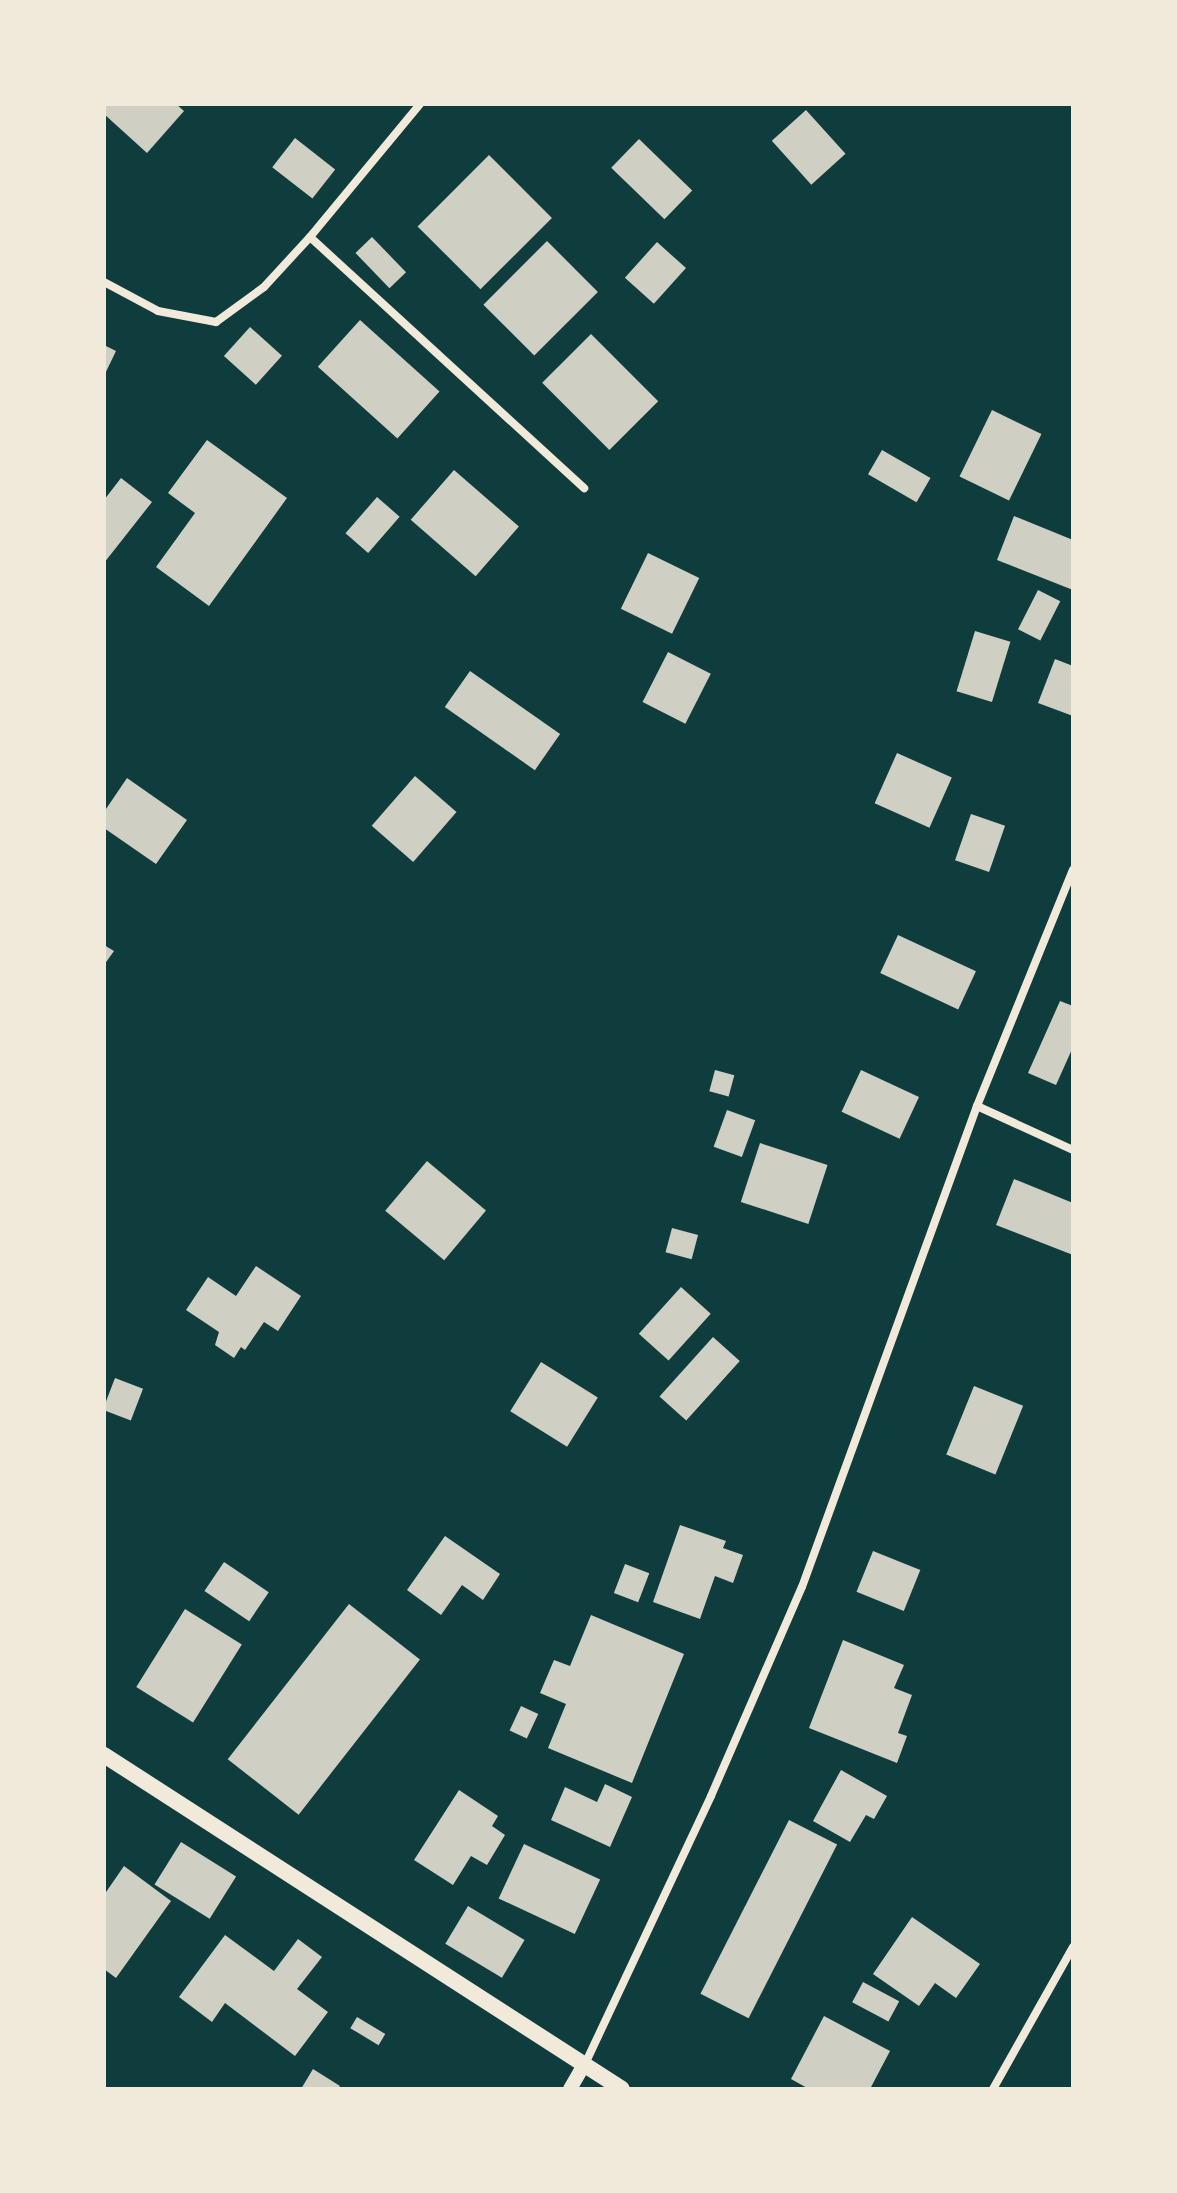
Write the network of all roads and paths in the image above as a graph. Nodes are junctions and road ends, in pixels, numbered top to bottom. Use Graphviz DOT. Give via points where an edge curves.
graph roads {
  1 [pos="420,104"];
  2 [pos="310,237"];
  3 [pos="104,282"];
  4 [pos="584,488"];
  5 [pos="1073,870"];
  6 [pos="977,1106"];
  7 [pos="1073,1150"];
  8 [pos="104,1755"];
  9 [pos="1073,1947"];
  10 [pos="584,2065"];
  11 [pos="570,2089"];
  12 [pos="622,2089"];
  13 [pos="993,2089"];
  1 -- 2 [label="street"];
  2 -- 3 [label="street" via="264,287 216,322 158,311"];
  2 -- 4 [label="street"];
  5 -- 6 [label="street"];
  6 -- 7 [label="street"];
  6 -- 10 [label="street" via="802,1587"];
  8 -- 10 [label="main road"];
  9 -- 13 [label="street"];
  10 -- 11 [label="street"];
  10 -- 12 [label="main road"];
}
